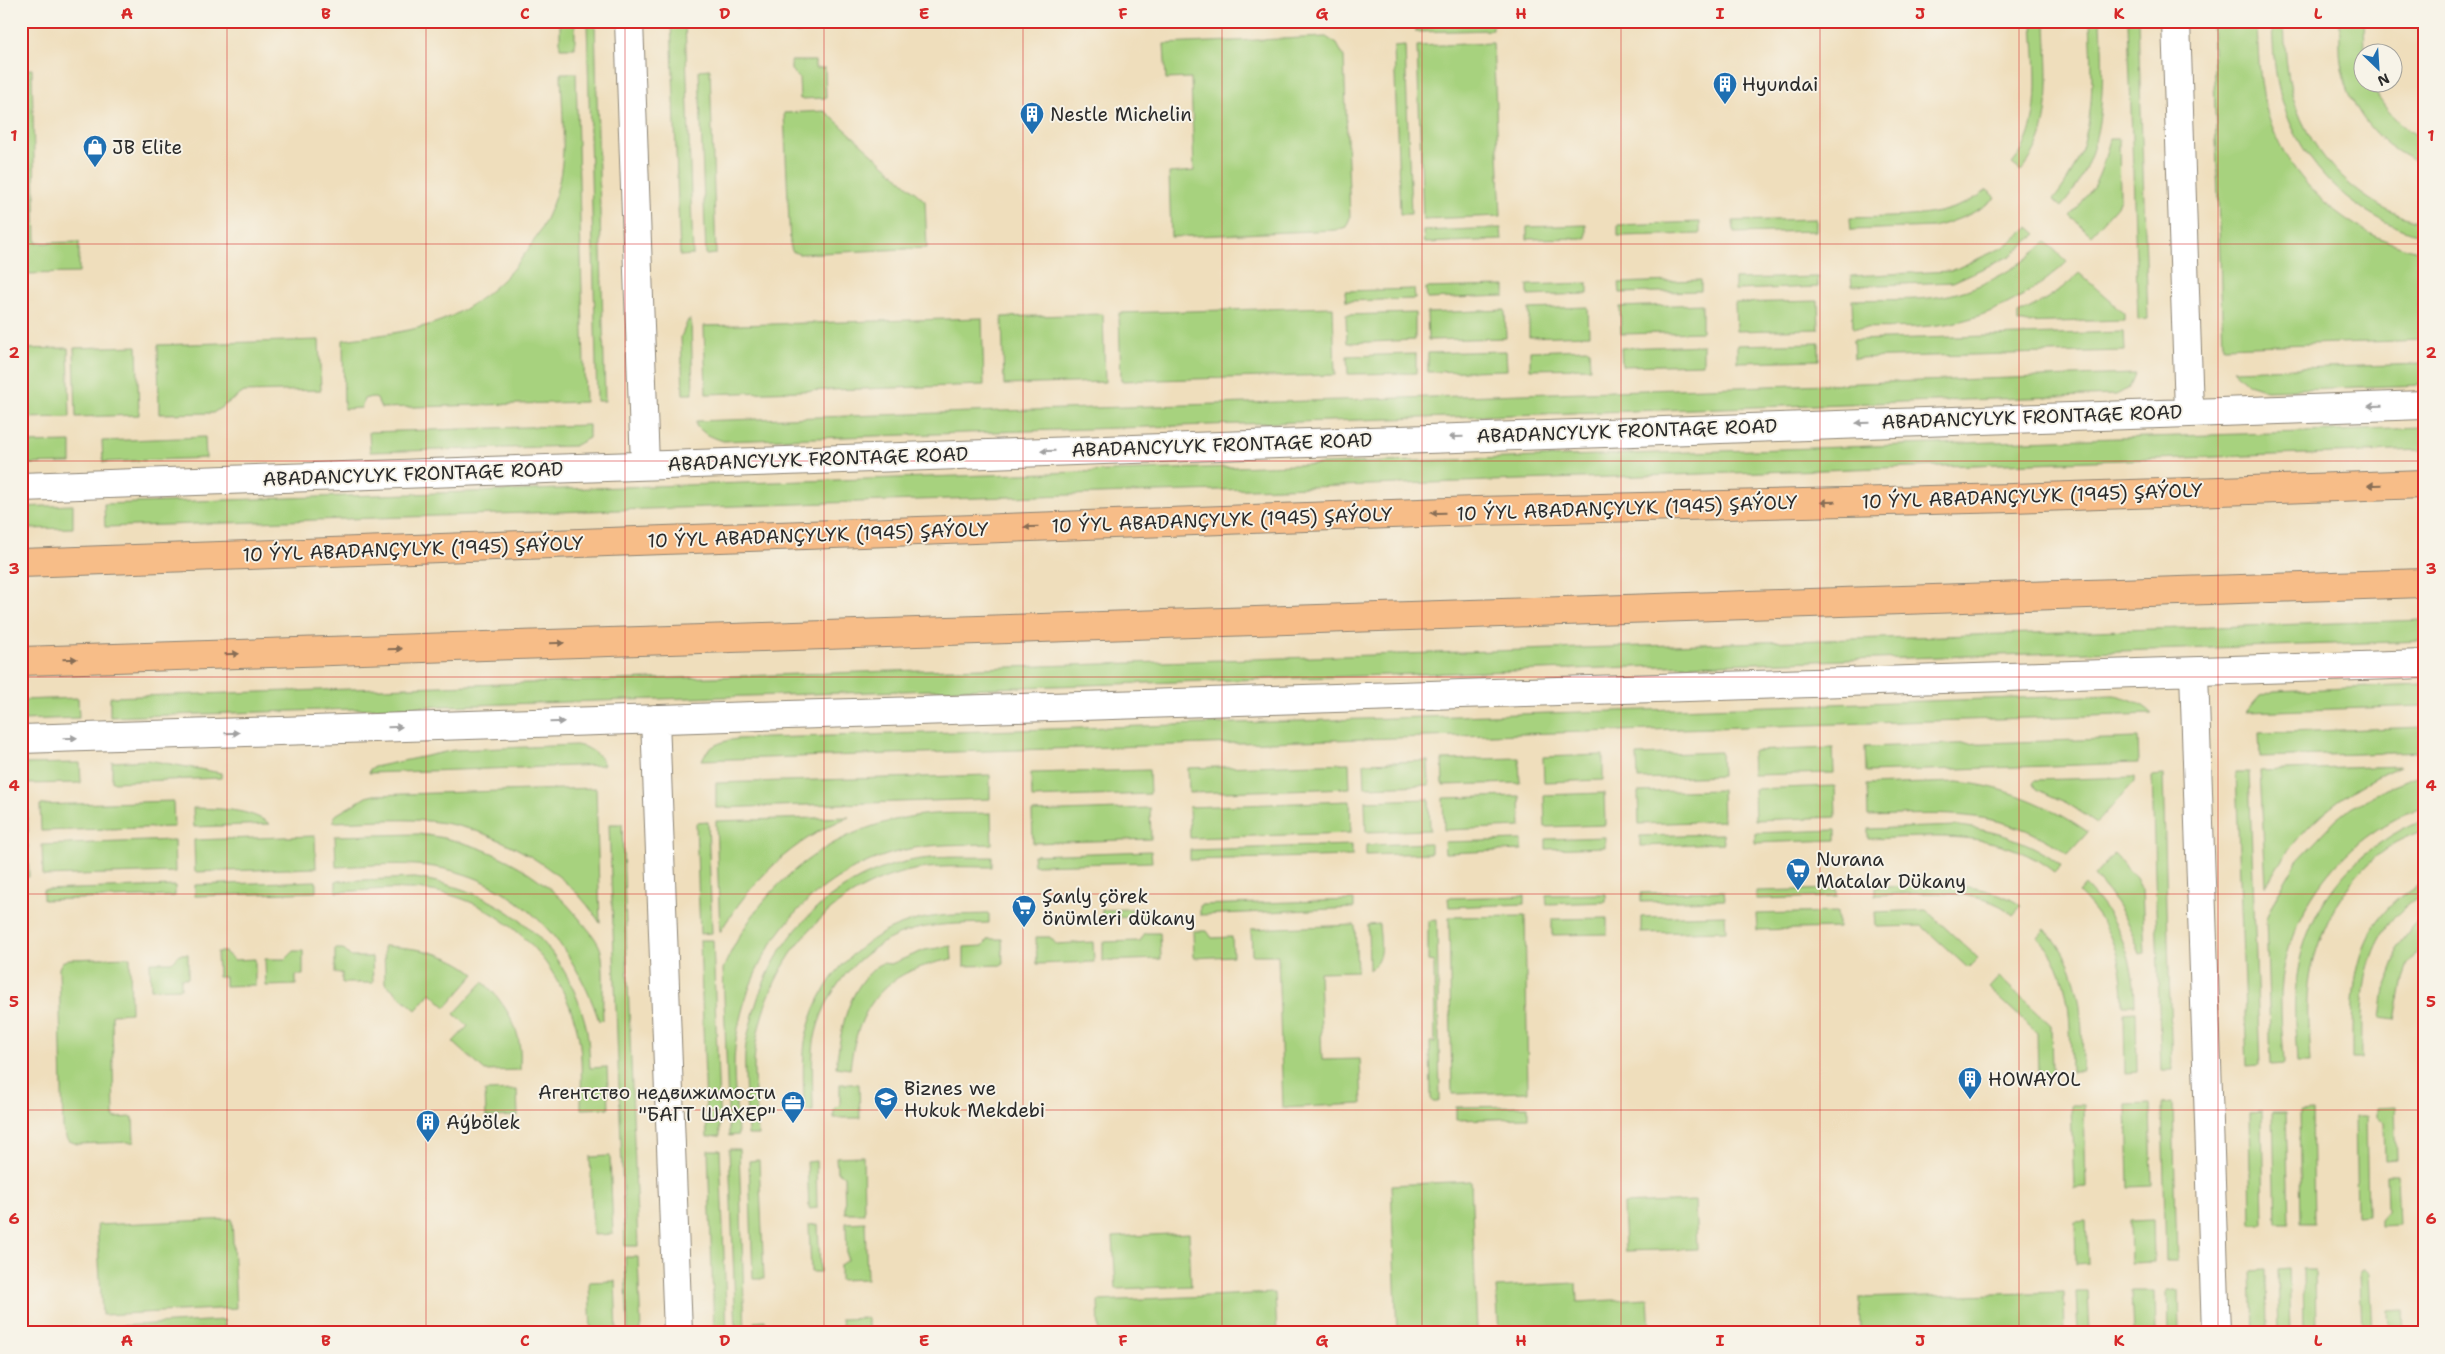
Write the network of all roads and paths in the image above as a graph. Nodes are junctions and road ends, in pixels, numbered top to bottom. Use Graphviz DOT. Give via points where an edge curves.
graph roads {
  1 [pos="629,21"];
  2 [pos="2176,21"];
  3 [pos="2424,405"];
  4 [pos="2189,411"];
  5 [pos="645,466"];
  6 [pos="2424,484"];
  7 [pos="21,487"];
  8 [pos="21,563"];
  9 [pos="2424,583"];
  10 [pos="21,661"];
  11 [pos="2424,664"];
  12 [pos="2194,672"];
  13 [pos="656,718"];
  14 [pos="21,740"];
  15 [pos="678,1333"];
  16 [pos="2216,1333"];
  1 -- 5 [label="street"];
  2 -- 4 [label="street"];
  3 -- 4 [label="street, ABADANCYLYK FRONTAGE ROAD, one-way"];
  4 -- 5 [label="street, ABADANCYLYK FRONTAGE ROAD, one-way"];
  5 -- 7 [label="street, ABADANCYLYK FRONTAGE ROAD"];
  6 -- 8 [label="main road, 10 ÝYL ABADANÇYLYK (1945) ŞAÝOLY, one-way" via="1476,511"];
  10 -- 9 [label="main road, one-way"];
  11 -- 12 [label="street"];
  12 -- 13 [label="street"];
  12 -- 16 [label="street"];
  14 -- 13 [label="street, one-way"];
  13 -- 15 [label="street"];
}
